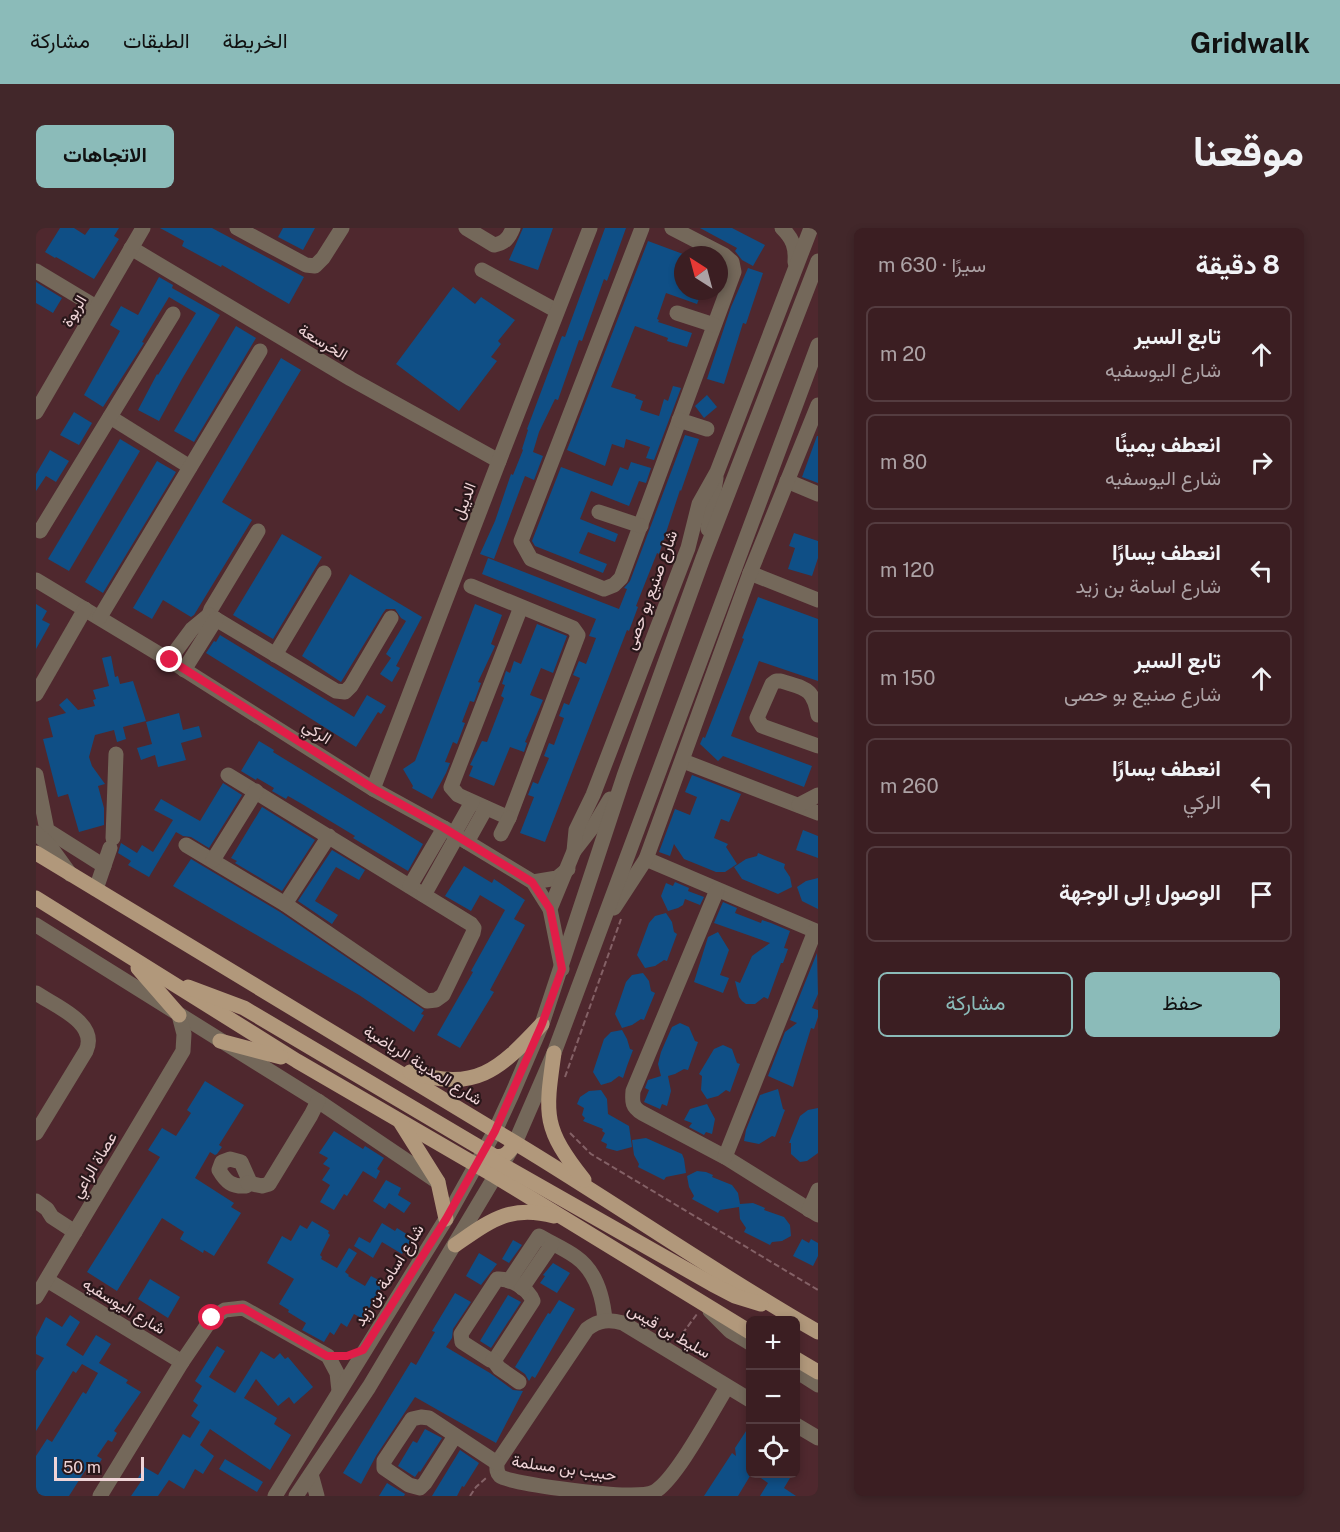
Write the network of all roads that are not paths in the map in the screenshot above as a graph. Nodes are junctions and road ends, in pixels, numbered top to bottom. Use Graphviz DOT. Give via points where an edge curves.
graph roads {
  1 [pos="143,228"];
  2 [pos="237,228"];
  3 [pos="342,228"];
  4 [pos="466,228"];
  5 [pos="513,228"];
  6 [pos="590,228"];
  7 [pos="642,228"];
  8 [pos="672,228"];
  9 [pos="782,228"];
  10 [pos="811,228"];
  11 [pos="131,248"];
  12 [pos="818,261"];
  13 [pos="795,269"];
  14 [pos="482,270"];
  15 [pos="36,271"];
  16 [pos="96,307"];
  17 [pos="557,312"];
  18 [pos="677,313"];
  19 [pos="173,314"];
  20 [pos="714,325"];
  21 [pos="818,345"];
  22 [pos="260,351"];
  23 [pos="818,405"];
  24 [pos="36,412"];
  25 [pos="110,417"];
  26 [pos="680,420"];
  27 [pos="730,437"];
  28 [pos="498,461"];
  29 [pos="190,467"];
  30 [pos="717,472"];
  31 [pos="787,481"];
  32 [pos="818,494"];
  33 [pos="599,512"];
  34 [pos="641,526"];
  35 [pos="40,531"];
  36 [pos="258,531"];
  37 [pos="703,558"];
  38 [pos="324,573"];
  39 [pos="750,573"];
  40 [pos="36,580"];
  41 [pos="471,586"];
  42 [pos="818,600"];
  43 [pos="521,607"];
  44 [pos="86,609"];
  45 [pos="100,617"];
  46 [pos="213,617"];
  47 [pos="391,618"];
  48 [pos="275,655"];
  49 [pos="170,660"];
  50 [pos="184,670"];
  51 [pos="36,694"];
  52 [pos="818,715"];
  53 [pos="818,746"];
  54 [pos="116,754"];
  55 [pos="683,761"];
  56 [pos="228,774"];
  57 [pos="36,775"];
  58 [pos="624,776"];
  59 [pos="374,789"];
  60 [pos="256,791"];
  61 [pos="818,795"];
  62 [pos="479,805"];
  63 [pos="799,805"];
  64 [pos="818,813"];
  65 [pos="509,818"];
  66 [pos="36,833"];
  67 [pos="501,834"];
  68 [pos="455,835"];
  69 [pos="329,836"];
  70 [pos="186,845"];
  71 [pos="574,851"];
  72 [pos="36,853"];
  73 [pos="646,859"];
  74 [pos="213,860"];
  75 [pos="104,866"];
  76 [pos="568,869"];
  77 [pos="70,874"];
  78 [pos="532,882"];
  79 [pos="410,886"];
  80 [pos="96,890"];
  81 [pos="717,891"];
  82 [pos="424,895"];
  83 [pos="36,898"];
  84 [pos="285,904"];
  85 [pos="550,909"];
  86 [pos="36,925"];
  87 [pos="599,930"];
  88 [pos="817,932"];
  89 [pos="127,955"];
  90 [pos="562,969"];
  91 [pos="165,980"];
  92 [pos="36,993"];
  93 [pos="178,1015"];
  94 [pos="542,1024"];
  95 [pos="220,1041"];
  96 [pos="183,1051"];
  97 [pos="554,1053"];
  98 [pos="297,1061"];
  99 [pos="395,1068"];
  100 [pos="318,1101"];
  101 [pos="400,1120"];
  102 [pos="495,1131"];
  103 [pos="36,1133"];
  104 [pos="515,1143"];
  105 [pos="484,1151"];
  106 [pos="725,1157"];
  107 [pos="476,1165"];
  108 [pos="499,1170"];
  109 [pos="438,1182"];
  110 [pos="248,1183"];
  111 [pos="591,1189"];
  112 [pos="818,1190"];
  113 [pos="42,1205"];
  114 [pos="814,1213"];
  115 [pos="446,1219"];
  116 [pos="567,1220"];
  117 [pos="78,1227"];
  118 [pos="456,1245"];
  119 [pos="47,1280"];
  120 [pos="516,1285"];
  121 [pos="37,1295"];
  122 [pos="704,1305"];
  123 [pos="778,1309"];
  124 [pos="605,1320"];
  125 [pos="746,1330"];
  126 [pos="818,1332"];
  127 [pos="746,1341"];
  128 [pos="363,1350"];
  129 [pos="327,1356"];
  130 [pos="493,1360"];
  131 [pos="182,1362"];
  132 [pos="800,1362"];
  133 [pos="818,1372"];
  134 [pos="800,1374"];
  135 [pos="519,1382"];
  136 [pos="818,1385"];
  137 [pos="727,1387"];
  138 [pos="339,1391"];
  139 [pos="746,1398"];
  140 [pos="800,1428"];
  141 [pos="454,1437"];
  142 [pos="818,1438"];
  143 [pos="497,1467"];
  144 [pos="311,1474"];
  145 [pos="100,1496"];
  146 [pos="275,1496"];
  147 [pos="296,1496"];
  148 [pos="317,1496"];
  1 -- 11 [label="street, الربوة"];
  2 -- 3 [label="street" via="306,265 315,266"];
  4 -- 5 [label="street" via="494,245 508,238"];
  6 -- 17 [label="street, الديبل"];
  7 -- 34 [label="street" via="521,541 531,559 604,588 621,578"];
  8 -- 20 [label="street" via="732,262 734,272"];
  9 -- 13 [label="street" via="796,249"];
  10 -- 13 [label="street, شارع صنيع بو حصى"];
  11 -- 16 [label="street, الربوة"];
  11 -- 28 [label="street, الخرسعة" via="351,380"];
  12 -- 37 [label="street"];
  13 -- 27 [label="street, شارع صنيع بو حصى"];
  14 -- 17 [label="street"];
  15 -- 16 [label="street"];
  16 -- 24 [label="street, الربوة"];
  17 -- 28 [label="street, الديبل"];
  18 -- 20 [label="street"];
  19 -- 25 [label="street"];
  20 -- 26 [label="street"];
  21 -- 87 [label="street"];
  22 -- 29 [label="street"];
  23 -- 31 [label="street"];
  25 -- 29 [label="street"];
  25 -- 35 [label="street"];
  26 -- 27 [label="street"];
  26 -- 34 [label="street"];
  27 -- 30 [label="street, شارع صنيع بو حصى"];
  28 -- 59 [label="street, الديبل"];
  29 -- 45 [label="street"];
  30 -- 37 [label="street"];
  30 -- 71 [label="street, شارع صنيع بو حصى" via="703,494 688,548 576,831"];
  31 -- 32 [label="street"];
  31 -- 39 [label="street"];
  33 -- 34 [label="street"];
  36 -- 46 [label="street" via="210,609"];
  37 -- 58 [label="street"];
  38 -- 48 [label="street"];
  39 -- 42 [label="street"];
  39 -- 55 [label="street"];
  40 -- 44 [label="street, الركي"];
  41 -- 43 [label="street"];
  43 -- 62 [label="street" via="452,782 453,791"];
  43 -- 65 [label="street" via="573,628 578,635"];
  44 -- 45 [label="street, الركي"];
  44 -- 51 [label="street"];
  45 -- 49 [label="street, الركي"];
  46 -- 48 [label="street"];
  46 -- 49 [label="street" via="192,629"];
  46 -- 50 [label="street"];
  47 -- 48 [label="street" via="345,692 336,691"];
  49 -- 50 [label="street, الركي"];
  50 -- 59 [label="street, الركي"];
  52 -- 53 [label="street" via="809,691 776,681 757,718 762,726"];
  54 -- 75 [label="street" via="111,843"];
  55 -- 63 [label="street"];
  55 -- 73 [label="street"];
  56 -- 60 [label="street"];
  57 -- 75 [label="street" via="47,830"];
  58 -- 71 [label="street"];
  58 -- 90 [label="street"];
  59 -- 68 [label="street, الركي"];
  60 -- 69 [label="street"];
  60 -- 74 [label="street"];
  61 -- 63 [label="street"];
  62 -- 65 [label="street"];
  62 -- 68 [label="street"];
  63 -- 64 [label="street"];
  65 -- 67 [label="street"];
  66 -- 77 [label="street"];
  68 -- 78 [label="street, الركي"];
  68 -- 79 [label="street"];
  68 -- 82 [label="street"];
  69 -- 79 [label="street"];
  69 -- 84 [label="street"];
  70 -- 74 [label="street"];
  71 -- 76 [label="street, شارع صنيع بو حصى"];
  72 -- 77 [label="main road, شارع المدينة الرياضية"];
  73 -- 81 [label="street"];
  73 -- 87 [label="street"];
  74 -- 84 [label="street"];
  75 -- 80 [label="street"];
  76 -- 78 [label="street" via="557,878"];
  76 -- 85 [label="street, شارع صنيع بو حصى"];
  77 -- 80 [label="main road, شارع المدينة الرياضية"];
  78 -- 85 [label="street, الركي"];
  79 -- 82 [label="street"];
  80 -- 99 [label="main road, شارع المدينة الرياضية"];
  81 -- 88 [label="street"];
  81 -- 106 [label="street" via="633,1091 632,1102 642,1113"];
  82 -- 84 [label="street" via="474,928 443,996 427,1001"];
  83 -- 89 [label="main road"];
  85 -- 90 [label="street"];
  86 -- 93 [label="street"];
  87 -- 97 [label="street"];
  88 -- 106 [label="street"];
  89 -- 91 [label="main road"];
  89 -- 93 [label="main road"];
  90 -- 94 [label="street"];
  91 -- 98 [label="main road"];
  91 -- 105 [label="main road" via="244,1008"];
  92 -- 103 [label="street" via="82,1023 89,1041"];
  93 -- 95 [label="street"];
  93 -- 96 [label="street" via="184,1034"];
  94 -- 99 [label="main road" via="502,1064 477,1077 440,1079"];
  94 -- 102 [label="street"];
  95 -- 96 [label="street" via="199,1042"];
  95 -- 98 [label="main road"];
  95 -- 100 [label="street"];
  96 -- 117 [label="street, عصاة الراعي"];
  97 -- 104 [label="street"];
  97 -- 111 [label="main road" via="549,1094 551,1128"];
  98 -- 101 [label="main road"];
  99 -- 102 [label="main road, شارع المدينة الرياضية"];
  100 -- 109 [label="street"];
  100 -- 110 [label="street" via="269,1184"];
  101 -- 107 [label="main road"];
  101 -- 109 [label="main road"];
  102 -- 104 [label="main road, شارع المدينة الرياضية"];
  102 -- 105 [label="street"];
  104 -- 105 [label="main road" via="501,1157"];
  104 -- 108 [label="street"];
  104 -- 111 [label="main road, شارع المدينة الرياضية"];
  105 -- 107 [label="street"];
  106 -- 114 [label="street"];
  107 -- 108 [label="main road" via="488,1157"];
  107 -- 115 [label="street, شارع اسامة بن زيد"];
  108 -- 116 [label="main road"];
  108 -- 118 [label="street"];
  108 -- 123 [label="main road" via="725,1292"];
  109 -- 115 [label="main road"];
  111 -- 123 [label="main road, شارع المدينة الرياضية"];
  112 -- 114 [label="street"];
  113 -- 117 [label="street" via="57,1209"];
  115 -- 128 [label="street, شارع اسامة بن زيد"];
  116 -- 118 [label="main road" via="514,1212 489,1222"];
  116 -- 122 [label="main road"];
  117 -- 119 [label="street, عصاة الراعي"];
  118 -- 144 [label="street"];
  119 -- 121 [label="street, عصاة الراعي"];
  119 -- 131 [label="street, شارع اليوسفيه"];
  120 -- 124 [label="street, سليط بن قيس" via="545,1240 578,1258 595,1280"];
  120 -- 130 [label="street" via="533,1301"];
  120 -- 130 [label="street" via="497,1279 461,1334 462,1342"];
  122 -- 125 [label="main road"];
  122 -- 127 [label="street, سليط بن قيس" via="730,1331"];
  123 -- 126 [label="main road, شارع المدينة الرياضية"];
  124 -- 137 [label="street, سليط بن قيس" via="623,1323"];
  124 -- 143 [label="street, حبيب بن مسلمة" via="587,1329"];
  128 -- 129 [label="street" via="347,1356"];
  128 -- 138 [label="street, شارع اسامة بن زيد"];
  129 -- 131 [label="street" via="243,1308 225,1310 212,1318"];
  129 -- 138 [label="street" via="338,1373"];
  130 -- 135 [label="street"];
  131 -- 145 [label="street"];
  132 -- 133 [label="main road"];
  134 -- 136 [label="street"];
  137 -- 139 [label="street, سليط بن قيس"];
  137 -- 143 [label="street, حبيب بن مسلمة" via="671,1477 652,1493 630,1496 528,1484 507,1480 500,1476"];
  138 -- 146 [label="street, شارع اسامة بن زيد"];
  140 -- 142 [label="street"];
  141 -- 141 [label="street" via="429,1418 412,1419 384,1461 384,1468 420,1488"];
  141 -- 143 [label="street"];
  144 -- 147 [label="street"];
  144 -- 148 [label="street"];
}
